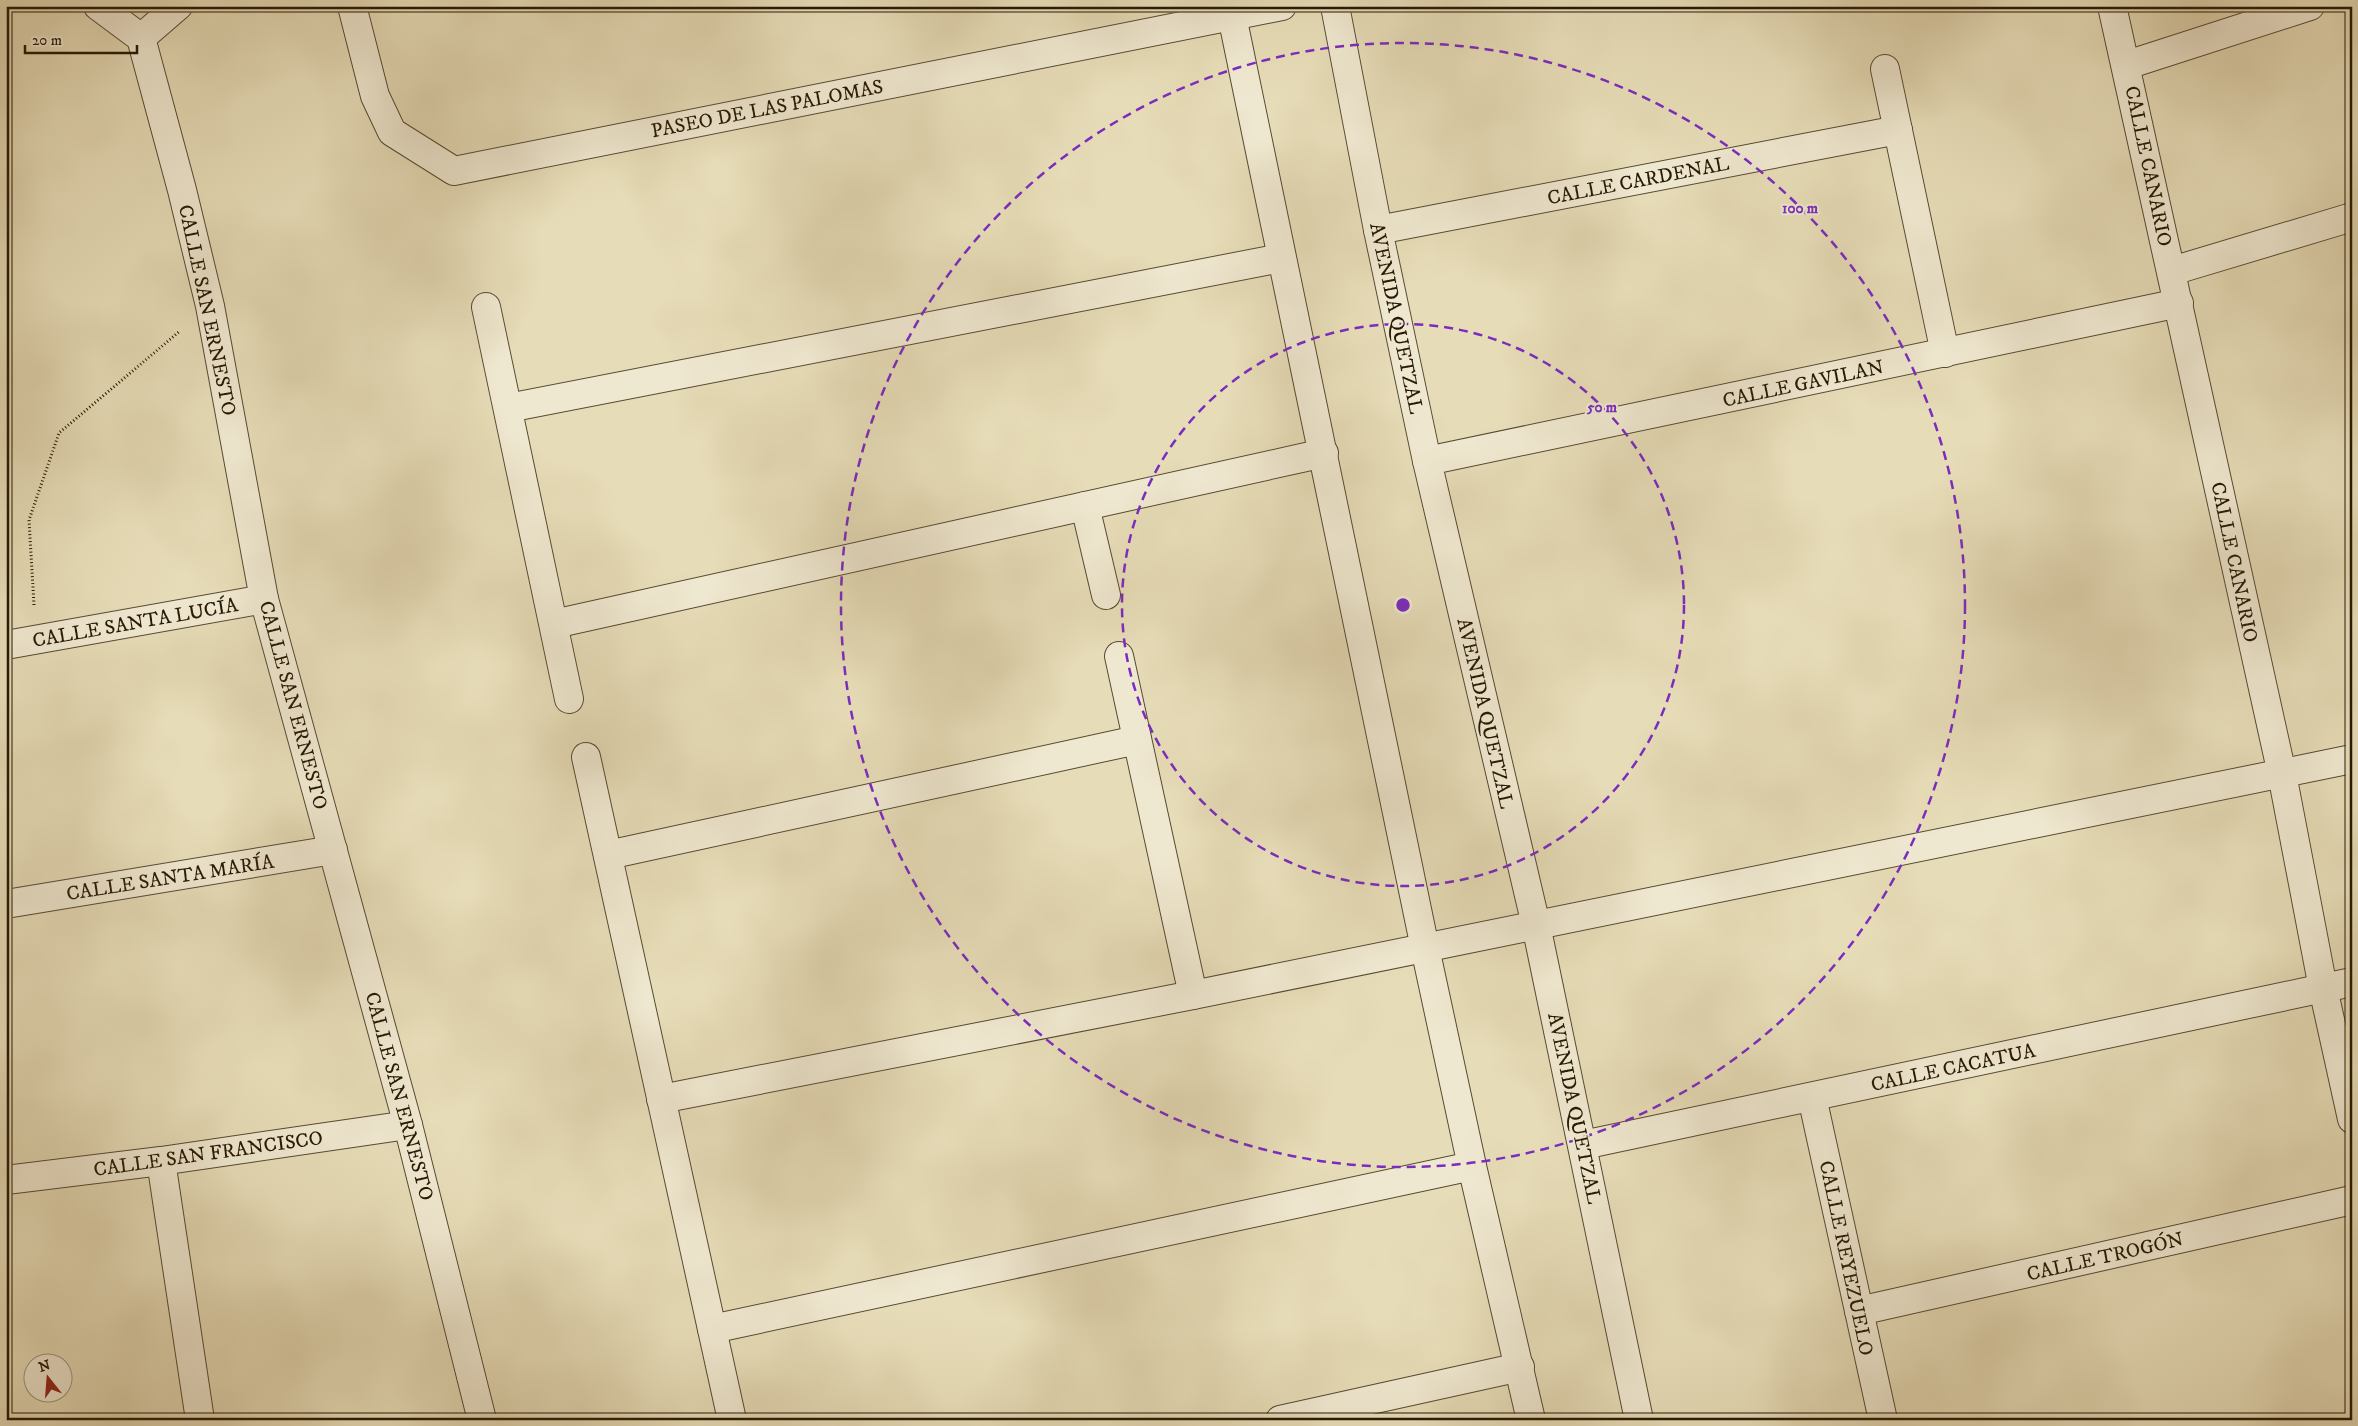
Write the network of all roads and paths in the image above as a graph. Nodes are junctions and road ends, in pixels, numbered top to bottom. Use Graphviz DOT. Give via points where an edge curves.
graph roads {
  1 [pos="98,6"];
  2 [pos="178,6"];
  3 [pos="352,6"];
  4 [pos="1282,6"];
  5 [pos="1335,6"];
  6 [pos="2112,6"];
  7 [pos="2310,6"];
  8 [pos="1232,16"];
  9 [pos="141,38"];
  10 [pos="2127,65"];
  11 [pos="1885,69"];
  12 [pos="1898,130"];
  13 [pos="2352,216"];
  14 [pos="1378,230"];
  15 [pos="1281,258"];
  16 [pos="2172,271"];
  17 [pos="2179,304"];
  18 [pos="210,306"];
  19 [pos="486,307"];
  20 [pos="1945,354"];
  21 [pos="508,408"];
  22 [pos="1324,453"];
  23 [pos="1426,461"];
  24 [pos="1085,506"];
  25 [pos="1106,595"];
  26 [pos="264,599"];
  27 [pos="554,624"];
  28 [pos="36,641"];
  29 [pos="6,645"];
  30 [pos="1119,656"];
  31 [pos="569,699"];
  32 [pos="1137,740"];
  33 [pos="586,757"];
  34 [pos="2352,759"];
  35 [pos="2282,774"];
  36 [pos="333,850"];
  37 [pos="608,855"];
  38 [pos="6,904"];
  39 [pos="1536,925"];
  40 [pos="1425,948"];
  41 [pos="2352,982"];
  42 [pos="2323,988"];
  43 [pos="1193,995"];
  44 [pos="1812,1097"];
  45 [pos="661,1099"];
  46 [pos="2352,1118"];
  47 [pos="408,1125"];
  48 [pos="1583,1145"];
  49 [pos="161,1161"];
  50 [pos="1472,1166"];
  51 [pos="6,1180"];
  52 [pos="2352,1200"];
  53 [pos="1859,1311"];
  54 [pos="712,1329"];
  55 [pos="1520,1367"];
  56 [pos="200,1420"];
  57 [pos="482,1420"];
  58 [pos="732,1420"];
  59 [pos="1280,1420"];
  60 [pos="1532,1420"];
  61 [pos="1640,1420"];
  62 [pos="1883,1420"];
  1 -- 9 [label="street"];
  2 -- 9 [label="street"];
  3 -- 8 [label="street, PASEO DE LAS PALOMAS" via="375,96 392,132 454,171"];
  4 -- 8 [label="street, PASEO DE LAS PALOMAS"];
  5 -- 14 [label="street, AVENIDA QUETZAL"];
  6 -- 10 [label="street, CALLE CANARIO"];
  7 -- 10 [label="street"];
  8 -- 15 [label="street"];
  9 -- 18 [label="street, CALLE SAN ERNESTO"];
  10 -- 16 [label="street, CALLE CANARIO"];
  11 -- 12 [label="street"];
  12 -- 14 [label="street, CALLE CARDENAL"];
  12 -- 20 [label="street"];
  13 -- 16 [label="street"];
  14 -- 23 [label="street, AVENIDA QUETZAL"];
  15 -- 21 [label="street"];
  15 -- 22 [label="street"];
  16 -- 17 [label="street, CALLE CANARIO"];
  17 -- 20 [label="street, CALLE GAVILAN"];
  17 -- 35 [label="street, CALLE CANARIO"];
  18 -- 26 [label="street, CALLE SAN ERNESTO"];
  18 -- 28 [label="path" via="59,433 29,520"];
  19 -- 21 [label="street"];
  20 -- 23 [label="street, CALLE GAVILAN"];
  21 -- 27 [label="street"];
  22 -- 24 [label="street"];
  22 -- 40 [label="street"];
  23 -- 39 [label="street, AVENIDA QUETZAL"];
  24 -- 25 [label="street"];
  24 -- 27 [label="street"];
  26 -- 28 [label="street, CALLE SANTA LUCÍA"];
  26 -- 36 [label="street, CALLE SAN ERNESTO"];
  27 -- 31 [label="street"];
  28 -- 29 [label="street, CALLE SANTA LUCÍA"];
  30 -- 32 [label="street"];
  32 -- 37 [label="street"];
  32 -- 43 [label="street"];
  33 -- 37 [label="street"];
  34 -- 35 [label="street"];
  35 -- 39 [label="street"];
  35 -- 42 [label="street, CALLE CANARIO"];
  36 -- 38 [label="street, CALLE SANTA MARÍA"];
  36 -- 47 [label="street, CALLE SAN ERNESTO"];
  37 -- 45 [label="street"];
  39 -- 40 [label="street"];
  39 -- 48 [label="street, AVENIDA QUETZAL"];
  40 -- 43 [label="street"];
  40 -- 50 [label="street"];
  41 -- 42 [label="street, CALLE CACATUA"];
  42 -- 44 [label="street, CALLE CACATUA"];
  42 -- 46 [label="street, CALLE CANARIO"];
  43 -- 45 [label="street"];
  44 -- 48 [label="street, CALLE CACATUA"];
  44 -- 53 [label="street, CALLE REYEZUELO"];
  45 -- 54 [label="street"];
  47 -- 49 [label="street, CALLE SAN FRANCISCO"];
  47 -- 57 [label="street, CALLE SAN ERNESTO"];
  48 -- 61 [label="street, AVENIDA QUETZAL"];
  49 -- 51 [label="street, CALLE SAN FRANCISCO"];
  49 -- 56 [label="street"];
  50 -- 54 [label="street"];
  50 -- 55 [label="street"];
  52 -- 53 [label="street, CALLE TROGÓN"];
  53 -- 62 [label="street, CALLE REYEZUELO"];
  54 -- 58 [label="street"];
  55 -- 59 [label="street"];
  55 -- 60 [label="street"];
}
